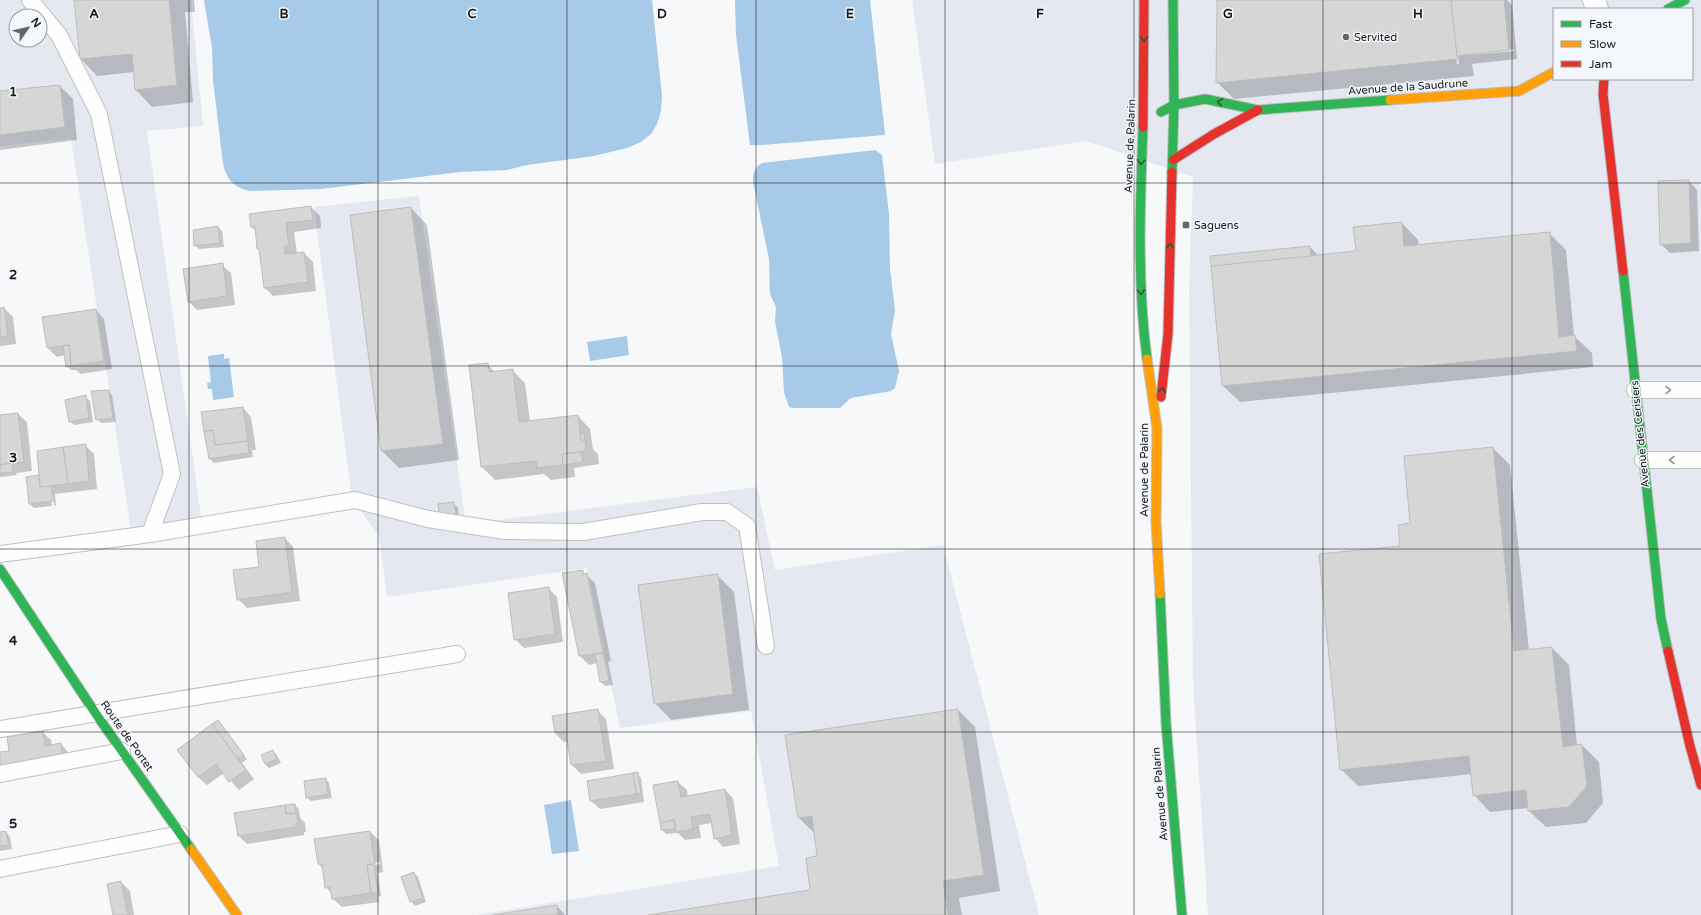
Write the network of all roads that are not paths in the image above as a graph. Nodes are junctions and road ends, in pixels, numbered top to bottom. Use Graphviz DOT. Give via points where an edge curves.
graph roads {
  1 [pos="30,0"];
  2 [pos="1144,0"];
  3 [pos="1173,0"];
  4 [pos="1685,0"];
  5 [pos="1670,8"];
  6 [pos="1553,73"];
  7 [pos="1173,74"];
  8 [pos="1604,80"];
  9 [pos="1183,83"];
  10 [pos="1194,91"];
  11 [pos="1144,98"];
  12 [pos="1205,99"];
  13 [pos="1174,106"];
  14 [pos="1258,110"];
  15 [pos="1158,114"];
  16 [pos="1143,123"];
  17 [pos="1173,125"];
  18 [pos="1185,131"];
  19 [pos="1173,160"];
  20 [pos="1635,390"];
  21 [pos="1701,390"];
  22 [pos="1157,428"];
  23 [pos="1643,460"];
  24 [pos="1701,460"];
  25 [pos="150,534"];
  26 [pos="0,554"];
  27 [pos="0,569"];
  28 [pos="766,646"];
  29 [pos="457,654"];
  30 [pos="96,714"];
  31 [pos="0,729"];
  32 [pos="122,751"];
  33 [pos="0,774"];
  34 [pos="1701,785"];
  35 [pos="180,834"];
  36 [pos="0,869"];
  37 [pos="237,915"];
  38 [pos="1182,915"];
  1 -- 25 [label="lane" via="59,35 99,114 172,474"];
  2 -- 11 [label="street, Avenue de Palarin, one-way"];
  3 -- 7 [label="street"];
  4 -- 5 [label="street"];
  6 -- 14 [label="street, Avenue de la Saudrune" via="1519,91"];
  7 -- 9 [label="street"];
  7 -- 13 [label="street"];
  8 -- 20 [label="street, Avenue des Cerisiers" via="1603,94"];
  10 -- 12 [label="street, Avenue de la Saudrune"];
  11 -- 15 [label="street"];
  11 -- 16 [label="street, Avenue de Palarin"];
  12 -- 13 [label="street, Avenue de la Saudrune"];
  14 -- 12 [label="street, Avenue de la Saudrune, one-way"];
  13 -- 15 [label="street, Avenue de la Saudrune"];
  13 -- 17 [label="street"];
  14 -- 19 [label="street, Avenue de la Saudrune" via="1201,137"];
  15 -- 16 [label="street, Avenue de la Saudrune"];
  15 -- 17 [label="street"];
  16 -- 22 [label="street, Avenue de Palarin, one-way" via="1140,194 1141,287 1144,335"];
  17 -- 18 [label="street"];
  17 -- 19 [label="street"];
  22 -- 19 [label="street, one-way" via="1168,334"];
  20 -- 21 [label="lane, one-way"];
  20 -- 23 [label="street, Avenue des Cerisiers"];
  22 -- 38 [label="street, Avenue de Palarin" via="1156,522 1166,723"];
  24 -- 23 [label="lane, one-way"];
  23 -- 34 [label="street, Avenue des Cerisiers" via="1661,619"];
  25 -- 26 [label="lane"];
  25 -- 28 [label="lane" via="355,500 428,520 505,530 583,532 702,512 727,512 747,526"];
  27 -- 30 [label="street, Route de Portet"];
  29 -- 30 [label="lane"];
  30 -- 31 [label="lane"];
  30 -- 32 [label="street, Route de Portet"];
  32 -- 33 [label="lane"];
  32 -- 35 [label="street, Route de Portet"];
  35 -- 36 [label="lane"];
  35 -- 37 [label="street, Route de Portet"];
}
